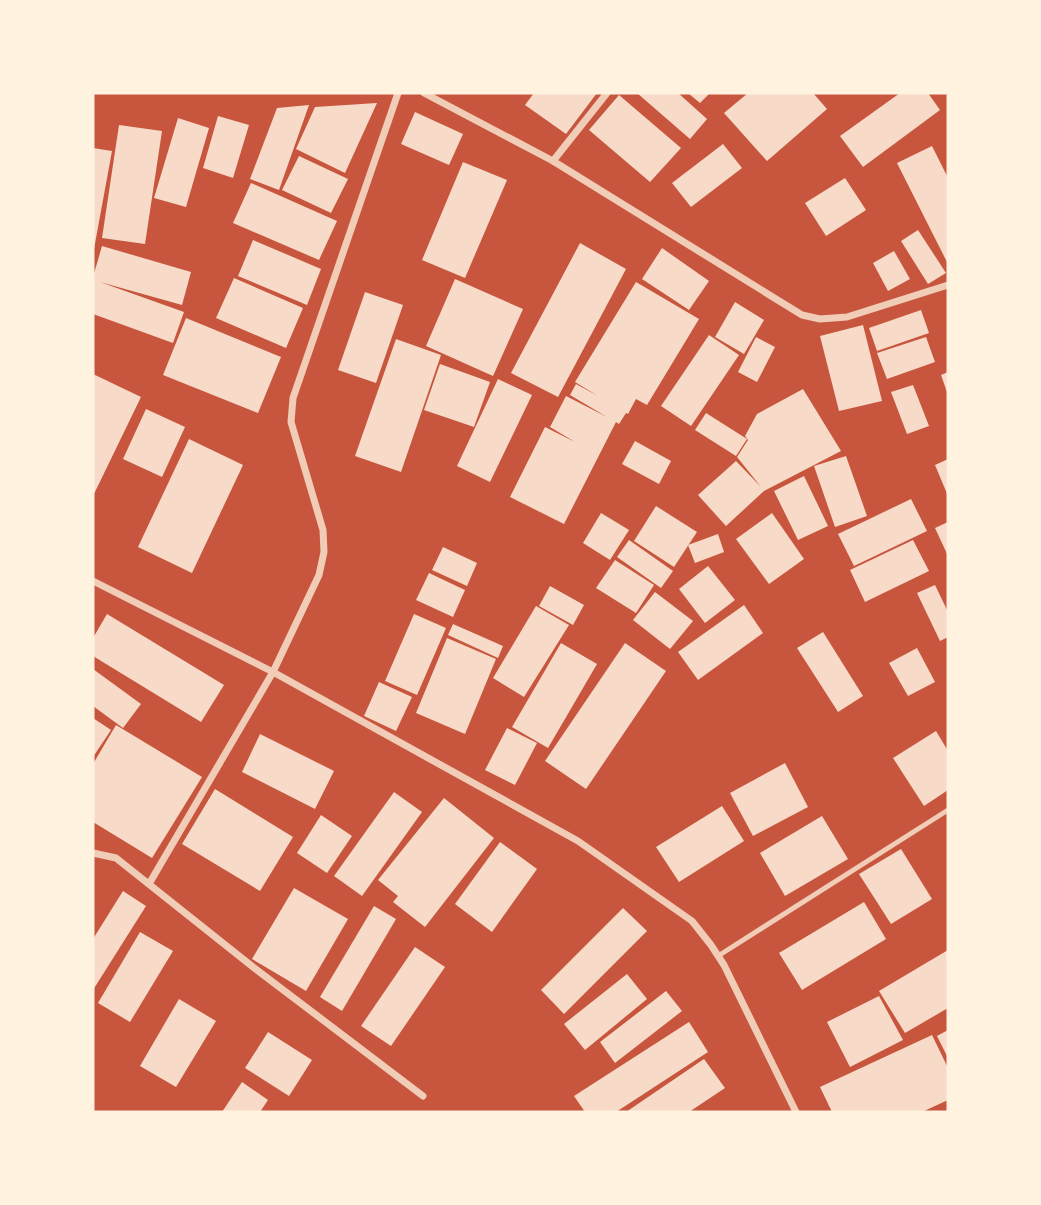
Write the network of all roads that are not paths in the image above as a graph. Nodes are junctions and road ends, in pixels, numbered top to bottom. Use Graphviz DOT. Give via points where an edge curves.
graph roads {
  1 [pos="398,93"];
  2 [pos="424,93"];
  3 [pos="607,93"];
  4 [pos="553,161"];
  5 [pos="948,285"];
  6 [pos="93,581"];
  7 [pos="273,672"];
  8 [pos="948,810"];
  9 [pos="93,853"];
  10 [pos="149,884"];
  11 [pos="718,956"];
  12 [pos="423,1096"];
  13 [pos="796,1112"];
  1 -- 7 [label="street" via="293,398 291,422 323,530 324,552 319,575"];
  2 -- 4 [label="street"];
  3 -- 4 [label="street"];
  4 -- 5 [label="street" via="802,315 847,317"];
  6 -- 7 [label="street"];
  7 -- 10 [label="street"];
  7 -- 11 [label="street" via="578,841 692,921"];
  8 -- 11 [label="lane"];
  9 -- 10 [label="street" via="116,858"];
  10 -- 12 [label="street"];
  11 -- 13 [label="street"];
}
